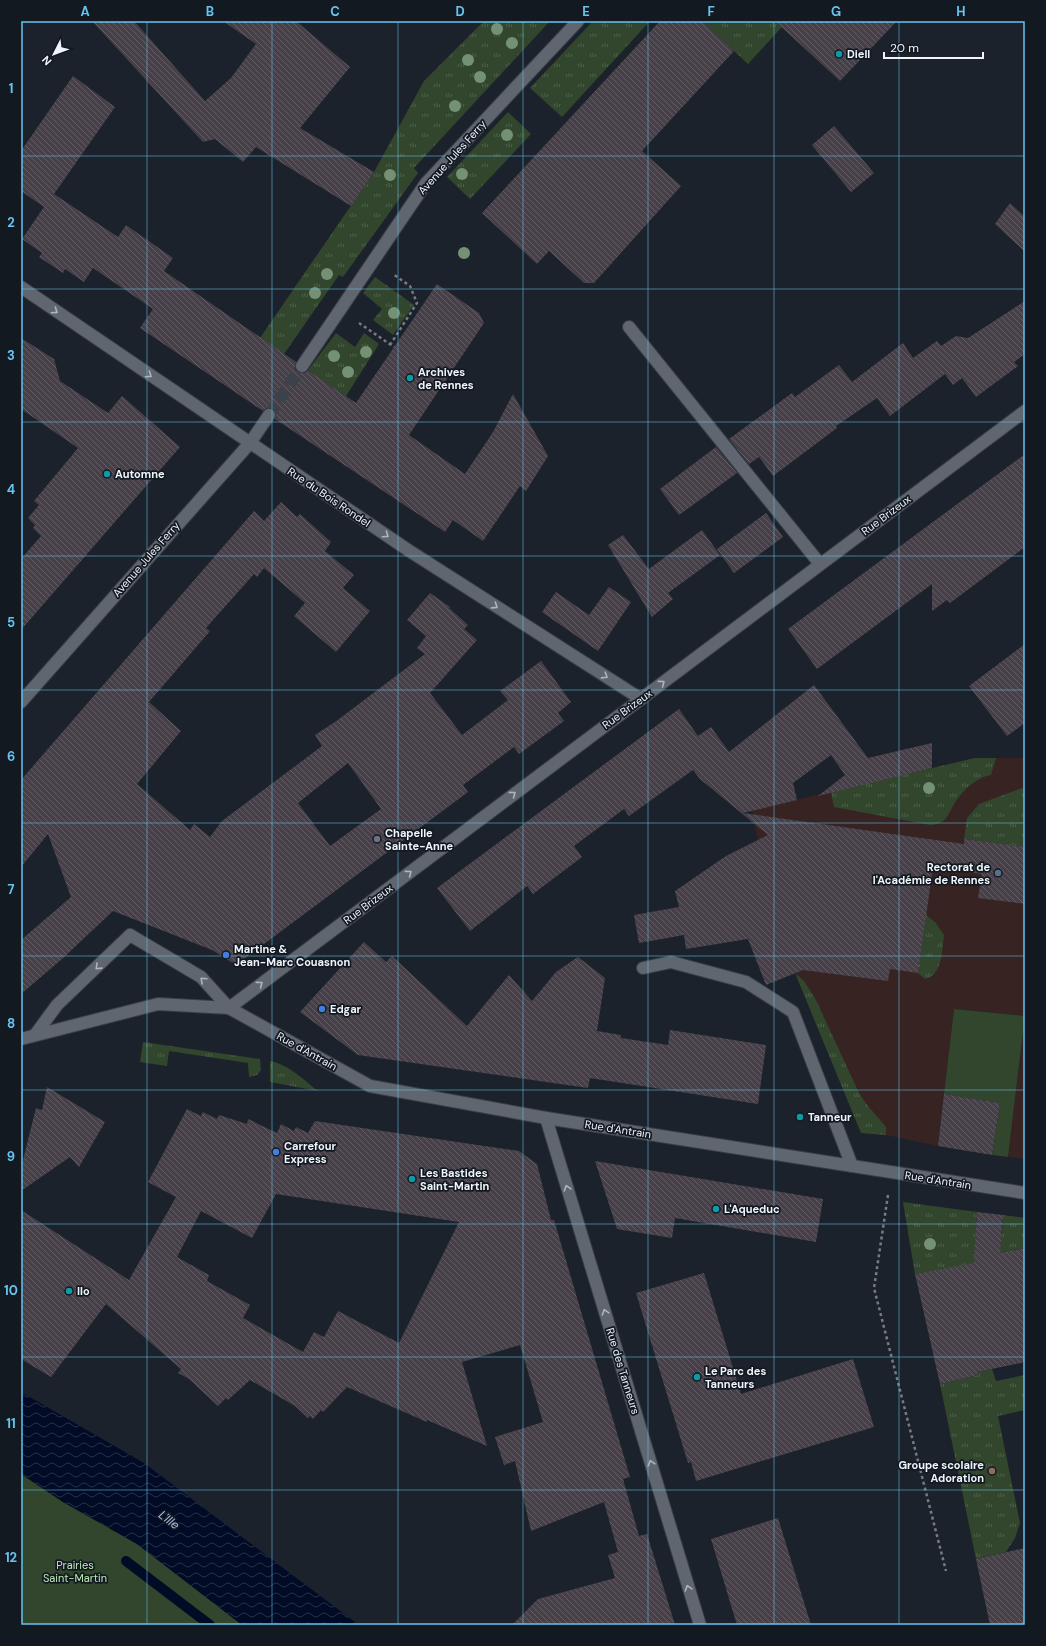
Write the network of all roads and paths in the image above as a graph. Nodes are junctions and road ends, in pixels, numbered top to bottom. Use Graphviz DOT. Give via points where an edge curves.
graph roads {
  1 [pos="578,21"];
  2 [pos="373,260"];
  3 [pos="21,287"];
  4 [pos="629,327"];
  5 [pos="382,339"];
  6 [pos="390,345"];
  7 [pos="394,347"];
  8 [pos="302,366"];
  9 [pos="1025,411"];
  10 [pos="269,415"];
  11 [pos="250,442"];
  12 [pos="820,564"];
  13 [pos="641,699"];
  14 [pos="21,702"];
  15 [pos="643,968"];
  16 [pos="229,1008"];
  17 [pos="35,1035"];
  18 [pos="21,1039"];
  19 [pos="546,1118"];
  20 [pos="852,1166"];
  21 [pos="892,1172"];
  22 [pos="1025,1193"];
  23 [pos="946,1571"];
  24 [pos="700,1625"];
  1 -- 2 [label="street, Avenue Jules Ferry" via="426,183"];
  2 -- 6 [label="path" via="410,286 417,303"];
  2 -- 8 [label="street, Avenue Jules Ferry"];
  3 -- 11 [label="street, Rue du Bois Rondel, one-way"];
  4 -- 12 [label="street"];
  5 -- 6 [label="path"];
  6 -- 7 [label="path"];
  9 -- 12 [label="street, Rue Brizeux"];
  10 -- 11 [label="street, Avenue Jules Ferry"];
  11 -- 13 [label="street, Rue du Bois Rondel, one-way" via="408,550"];
  11 -- 14 [label="street, Avenue Jules Ferry"];
  13 -- 12 [label="street, Rue Brizeux, one-way"];
  16 -- 13 [label="street, Rue Brizeux, one-way"];
  15 -- 20 [label="street" via="671,962 746,982 793,1012"];
  16 -- 17 [label="street, Rue d'Antrain" via="158,1004"];
  16 -- 17 [label="street, Rue d'Antrain, one-way" via="201,977 130,936 57,1005"];
  16 -- 19 [label="street, Rue d'Antrain" via="370,1086"];
  17 -- 18 [label="street, Rue d'Antrain"];
  19 -- 20 [label="street, Rue d'Antrain"];
  24 -- 19 [label="street, Rue des Tanneurs, one-way"];
  20 -- 21 [label="street, Rue d'Antrain"];
  21 -- 22 [label="street, Rue d'Antrain"];
  21 -- 23 [label="path" via="874,1288"];
}
